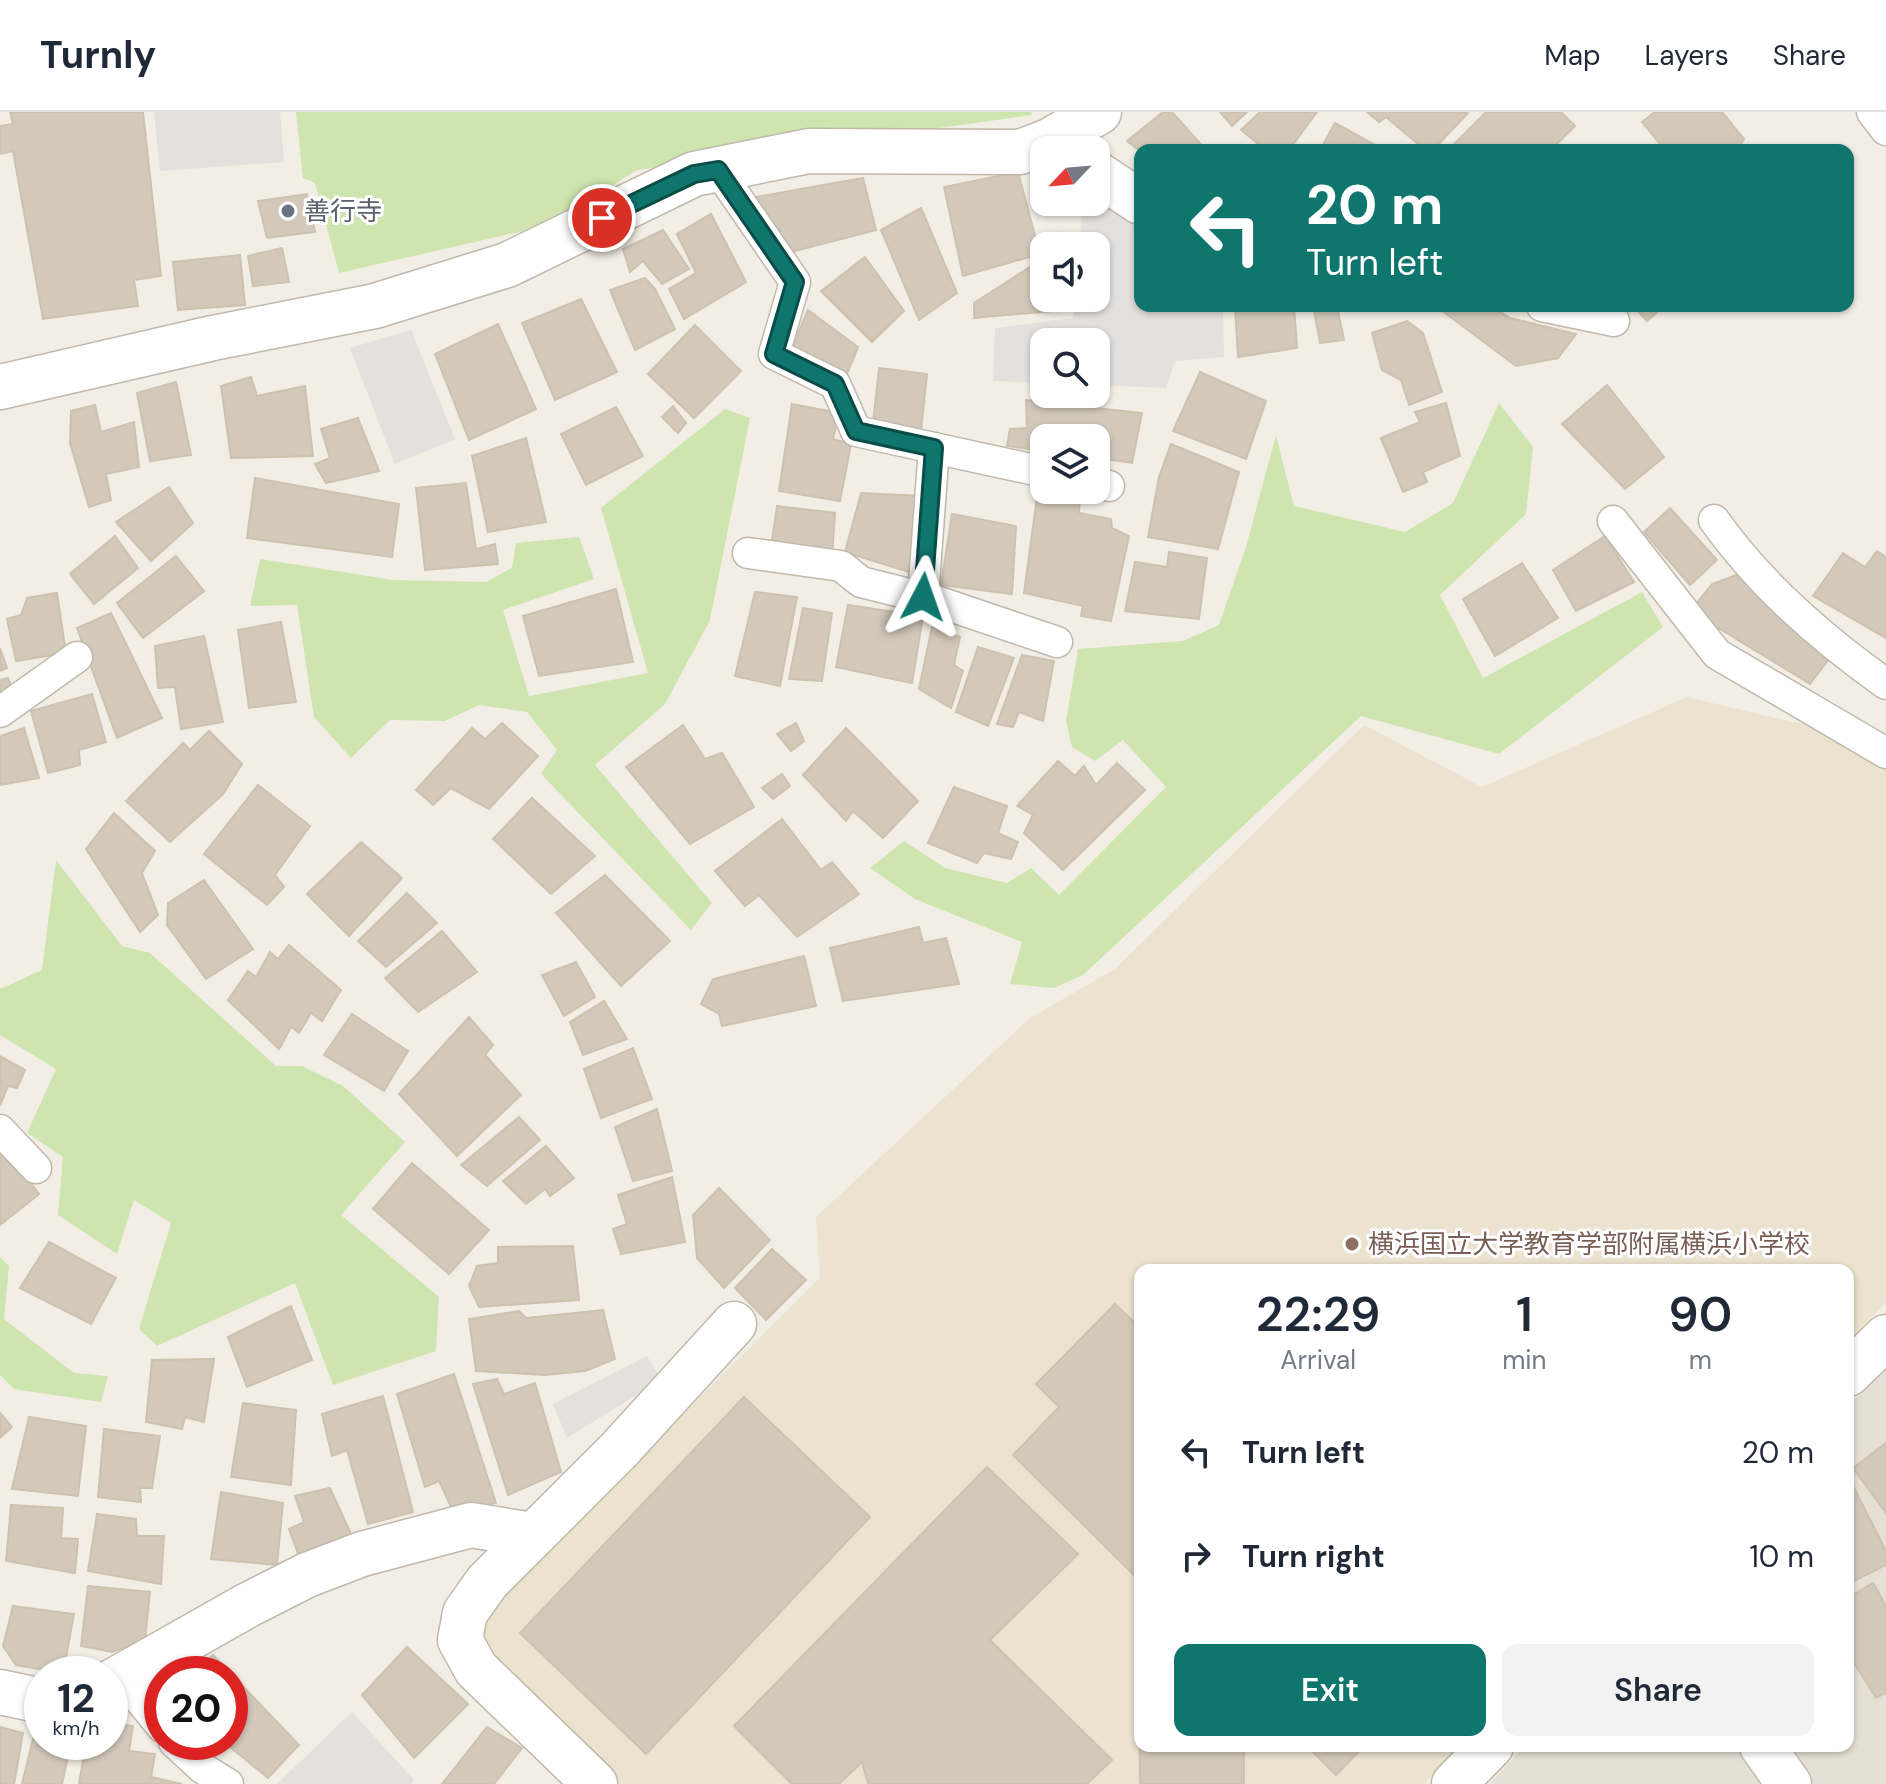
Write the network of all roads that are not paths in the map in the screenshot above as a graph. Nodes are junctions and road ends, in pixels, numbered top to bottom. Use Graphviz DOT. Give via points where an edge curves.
graph roads {
  1 [pos="1099,112"];
  2 [pos="1872,112"];
  3 [pos="1886,130"];
  4 [pos="1069,136"];
  5 [pos="1030,150"];
  6 [pos="718,170"];
  7 [pos="1110,182"];
  8 [pos="1134,198"];
  9 [pos="1571,312"];
  10 [pos="1614,321"];
  11 [pos="0,387"];
  12 [pos="934,448"];
  13 [pos="1030,469"];
  14 [pos="1714,520"];
  15 [pos="1613,521"];
  16 [pos="748,553"];
  17 [pos="923,597"];
  18 [pos="1057,642"];
  19 [pos="77,657"];
  20 [pos="1886,684"];
  21 [pos="0,712"];
  22 [pos="1886,753"];
  23 [pos="0,1130"];
  24 [pos="36,1168"];
  25 [pos="734,1324"];
  26 [pos="1886,1337"];
  27 [pos="1854,1368"];
  28 [pos="532,1535"];
  29 [pos="128,1673"];
  30 [pos="0,1692"];
  31 [pos="128,1692"];
  32 [pos="24,1697"];
  33 [pos="144,1709"];
  34 [pos="1485,1752"];
  35 [pos="1766,1752"];
  36 [pos="193,1760"];
  37 [pos="228,1784"];
  38 [pos="595,1784"];
  39 [pos="1454,1784"];
  40 [pos="1789,1784"];
  1 -- 4 [label="street"];
  2 -- 3 [label="lane"];
  5 -- 6 [label="street" via="809,151"];
  6 -- 11 [label="street" via="694,174 507,265 404,297"];
  6 -- 12 [label="lane" via="795,282 774,354 835,384 856,431"];
  7 -- 8 [label="street"];
  9 -- 10 [label="lane"];
  12 -- 13 [label="lane"];
  12 -- 17 [label="lane"];
  14 -- 20 [label="lane" via="1736,552 1824,640"];
  15 -- 22 [label="lane" via="1717,654"];
  16 -- 17 [label="lane" via="841,566 861,582"];
  17 -- 18 [label="lane"];
  19 -- 21 [label="lane"];
  23 -- 24 [label="lane"];
  25 -- 28 [label="street" via="619,1450"];
  26 -- 27 [label="street"];
  28 -- 29 [label="street" via="471,1525 362,1554 248,1605"];
  28 -- 38 [label="street" via="465,1613 460,1640 476,1669"];
  30 -- 32 [label="street"];
  31 -- 33 [label="lane"];
  34 -- 39 [label="street"];
  35 -- 40 [label="street"];
  36 -- 37 [label="lane"];
}
